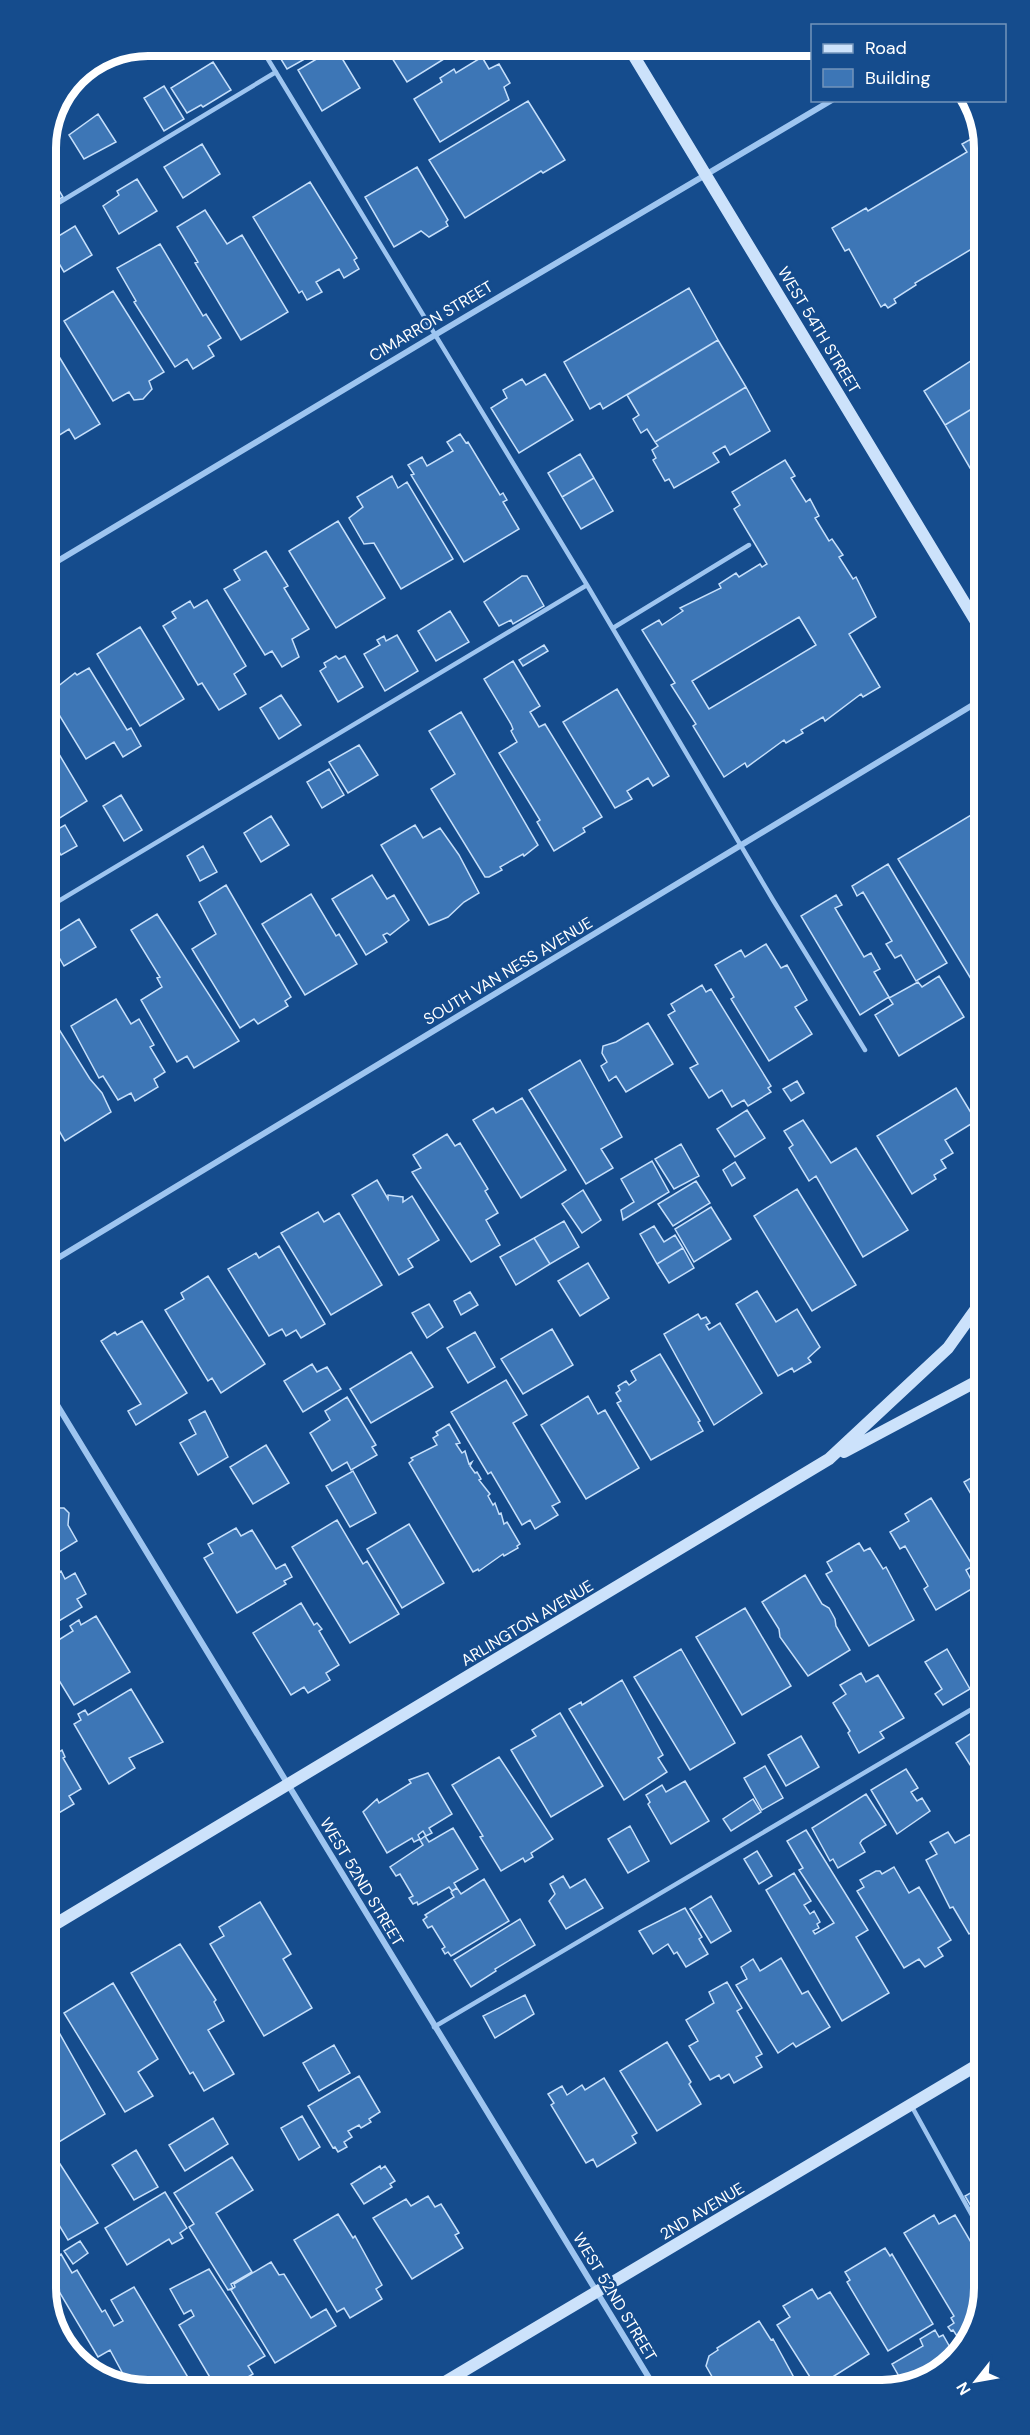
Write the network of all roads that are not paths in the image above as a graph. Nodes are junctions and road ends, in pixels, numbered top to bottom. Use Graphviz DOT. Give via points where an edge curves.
graph roads {
  1 [pos="266,56"];
  2 [pos="634,56"];
  3 [pos="276,72"];
  4 [pos="829,102"];
  5 [pos="705,174"];
  6 [pos="56,204"];
  7 [pos="435,334"];
  8 [pos="749,545"];
  9 [pos="56,562"];
  10 [pos="587,585"];
  11 [pos="974,618"];
  12 [pos="613,628"];
  13 [pos="974,704"];
  14 [pos="741,846"];
  15 [pos="56,903"];
  16 [pos="865,1050"];
  17 [pos="56,1259"];
  18 [pos="974,1311"];
  19 [pos="974,1383"];
  20 [pos="56,1403"];
  21 [pos="829,1460"];
  22 [pos="974,1708"];
  23 [pos="288,1787"];
  24 [pos="56,1924"];
  25 [pos="434,2027"];
  26 [pos="974,2067"];
  27 [pos="911,2105"];
  28 [pos="974,2219"];
  29 [pos="596,2293"];
  30 [pos="450,2379"];
  31 [pos="650,2380"];
  1 -- 3 [label="lane"];
  2 -- 5 [label="street, WEST 54TH STREET"];
  3 -- 6 [label="lane"];
  3 -- 7 [label="lane"];
  4 -- 5 [label="street, CIMARRON STREET"];
  5 -- 7 [label="street, CIMARRON STREET"];
  5 -- 11 [label="street, WEST 54TH STREET"];
  7 -- 9 [label="street, CIMARRON STREET"];
  7 -- 10 [label="lane"];
  8 -- 12 [label="lane"];
  10 -- 12 [label="lane"];
  10 -- 15 [label="lane"];
  12 -- 14 [label="lane"];
  13 -- 14 [label="street, SOUTH VAN NESS AVENUE"];
  14 -- 16 [label="lane"];
  14 -- 17 [label="street, SOUTH VAN NESS AVENUE"];
  18 -- 21 [label="street, ARLINGTON AVENUE" via="948,1348"];
  19 -- 21 [label="street"];
  20 -- 23 [label="street, WEST 52ND STREET"];
  21 -- 23 [label="street, ARLINGTON AVENUE"];
  22 -- 25 [label="lane"];
  23 -- 24 [label="street, ARLINGTON AVENUE"];
  23 -- 25 [label="street, WEST 52ND STREET"];
  25 -- 29 [label="street, WEST 52ND STREET"];
  26 -- 27 [label="street, 2ND AVENUE"];
  27 -- 28 [label="lane"];
  27 -- 29 [label="street, 2ND AVENUE"];
  29 -- 30 [label="street, 2ND AVENUE"];
  29 -- 31 [label="street, WEST 52ND STREET"];
}
